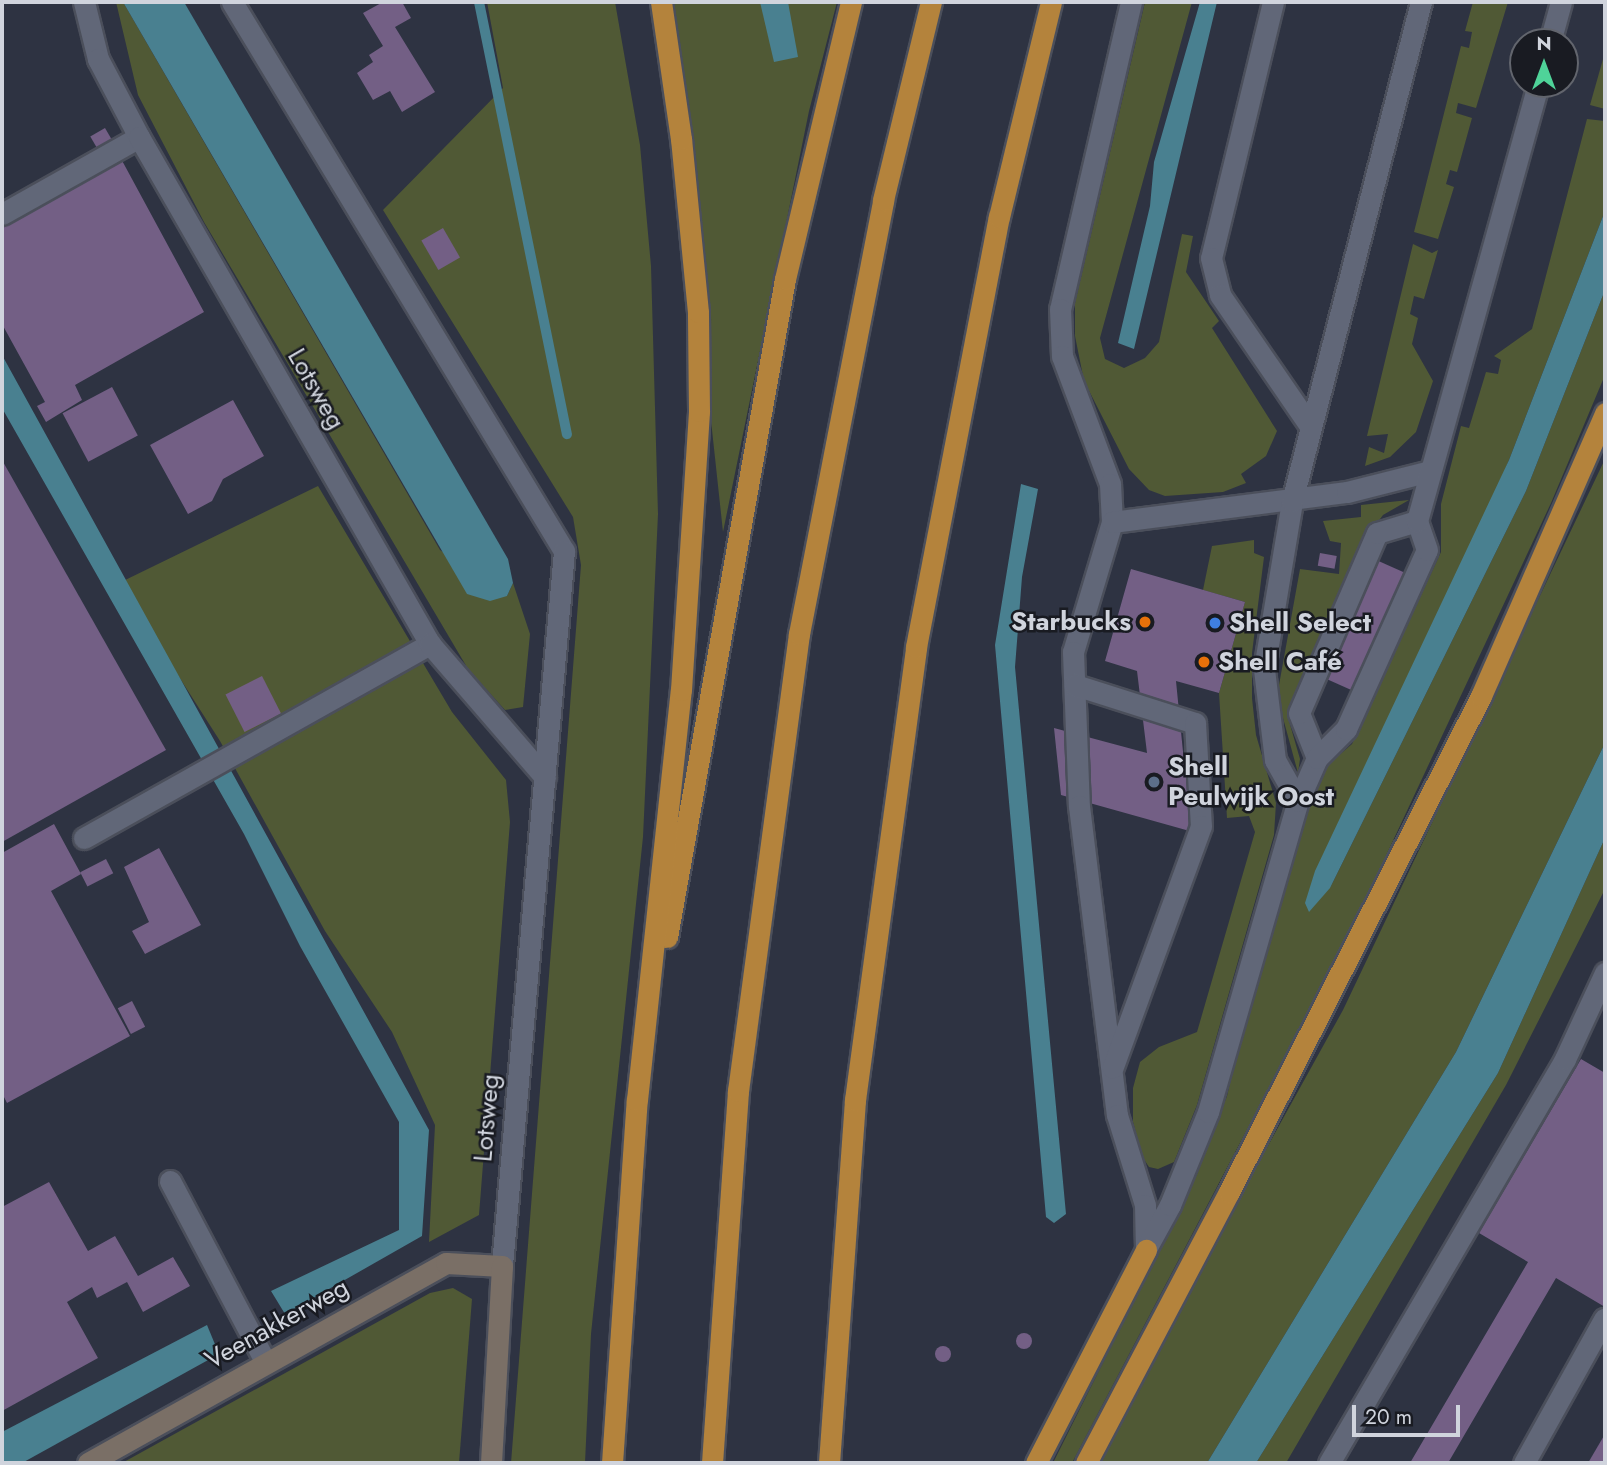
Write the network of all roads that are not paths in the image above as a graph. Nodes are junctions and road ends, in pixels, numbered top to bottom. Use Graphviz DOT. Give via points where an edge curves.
graph roads {
  1 [pos="84,2"];
  2 [pos="233,2"];
  3 [pos="661,2"];
  4 [pos="851,2"];
  5 [pos="931,2"];
  6 [pos="1051,2"];
  7 [pos="1131,2"];
  8 [pos="1273,2"];
  9 [pos="1421,2"];
  10 [pos="1561,2"];
  11 [pos="1554,28"];
  12 [pos="1534,98"];
  13 [pos="139,137"];
  14 [pos="2,214"];
  15 [pos="1605,413"];
  16 [pos="1310,426"];
  17 [pos="1430,471"];
  18 [pos="1292,500"];
  19 [pos="1417,521"];
  20 [pos="1112,522"];
  21 [pos="430,644"];
  22 [pos="1075,685"];
  23 [pos="1318,758"];
  24 [pos="545,777"];
  25 [pos="1298,801"];
  26 [pos="84,838"];
  27 [pos="1605,973"];
  28 [pos="1112,1069"];
  29 [pos="637,1100"];
  30 [pos="170,1181"];
  31 [pos="1146,1250"];
  32 [pos="502,1266"];
  33 [pos="1604,1319"];
  34 [pos="265,1361"];
  35 [pos="88,1463"];
  36 [pos="491,1463"];
  37 [pos="612,1463"];
  38 [pos="712,1463"];
  39 [pos="829,1463"];
  40 [pos="1036,1463"];
  41 [pos="1086,1463"];
  42 [pos="1329,1463"];
  43 [pos="1524,1463"];
  1 -- 13 [label="street, Lotsweg" via="98,59"];
  2 -- 24 [label="street, Lotsweg" via="564,551"];
  3 -- 29 [label="highway" via="681,139 695,286 699,411 681,690"];
  4 -- 29 [label="highway" via="785,279"];
  5 -- 38 [label="highway" via="883,200 799,634 738,1091"];
  6 -- 39 [label="highway" via="999,217 916,647 855,1100"];
  7 -- 20 [label="street" via="1060,309 1062,356 1110,484"];
  8 -- 16 [label="street" via="1211,258 1220,295"];
  9 -- 16 [label="street"];
  10 -- 11 [label="street"];
  12 -- 17 [label="street"];
  13 -- 14 [label="street"];
  13 -- 21 [label="street, Lotsweg"];
  15 -- 41 [label="highway" via="1480,696 1230,1192"];
  16 -- 18 [label="street"];
  17 -- 18 [label="street" via="1348,492"];
  17 -- 19 [label="street"];
  18 -- 20 [label="street"];
  18 -- 25 [label="street" via="1264,670 1275,760"];
  19 -- 23 [label="street" via="1427,550 1346,729"];
  19 -- 23 [label="street" via="1377,533 1299,713"];
  20 -- 22 [label="street" via="1073,652"];
  21 -- 24 [label="street, Lotsweg"];
  21 -- 26 [label="street"];
  22 -- 28 [label="street" via="1079,806 1090,922"];
  22 -- 28 [label="street" via="1195,723 1201,827"];
  23 -- 25 [label="street"];
  24 -- 32 [label="street, Lotsweg"];
  25 -- 31 [label="street" via="1208,1112"];
  27 -- 42 [label="street" via="1565,1059"];
  28 -- 31 [label="street" via="1121,1136 1145,1205"];
  29 -- 37 [label="highway"];
  30 -- 34 [label="street"];
  31 -- 40 [label="highway"];
  32 -- 34 [label="street, Veenakkerweg" via="446,1263"];
  32 -- 36 [label="street, Lotsweg"];
  33 -- 43 [label="street"];
  34 -- 35 [label="street, Veenakkerweg"];
}
